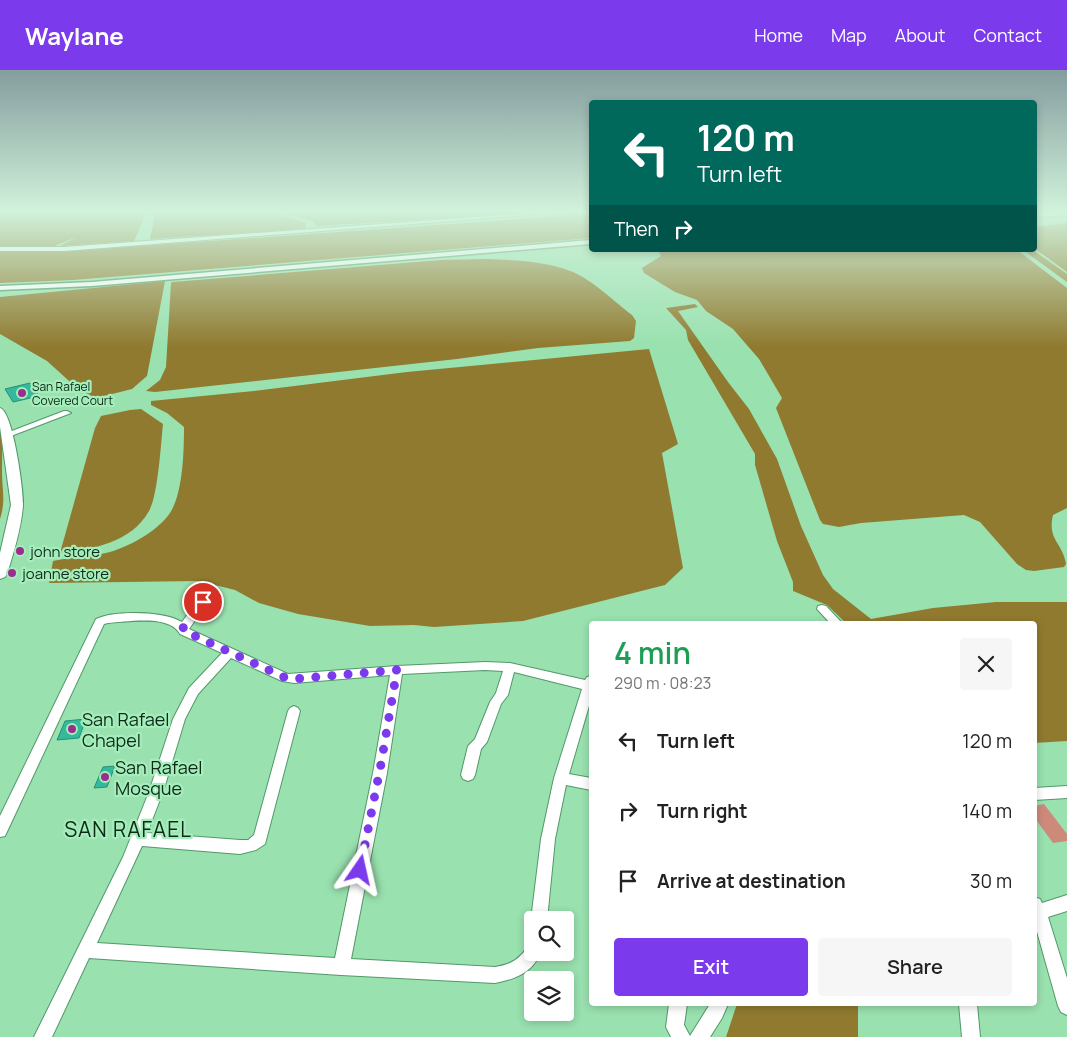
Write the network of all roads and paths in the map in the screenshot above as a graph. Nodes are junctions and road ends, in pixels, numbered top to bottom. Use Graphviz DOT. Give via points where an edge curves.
graph roads {
  1 [pos="423,256"];
  2 [pos="0,288"];
  3 [pos="0,411"];
  4 [pos="67,413"];
  5 [pos="8,434"];
  6 [pos="0,574"];
  7 [pos="203,602"];
  8 [pos="822,609"];
  9 [pos="835,621"];
  10 [pos="183,628"];
  11 [pos="230,652"];
  12 [pos="510,667"];
  13 [pos="397,670"];
  14 [pos="589,683"];
  15 [pos="589,686"];
  16 [pos="294,711"];
  17 [pos="468,775"];
  18 [pos="561,778"];
  19 [pos="589,784"];
  20 [pos="1067,792"];
  21 [pos="1037,794"];
  22 [pos="3,816"];
  23 [pos="0,831"];
  24 [pos="137,839"];
  25 [pos="1067,903"];
  26 [pos="1037,908"];
  27 [pos="540,911"];
  28 [pos="1037,911"];
  29 [pos="85,950"];
  30 [pos="528,961"];
  31 [pos="341,967"];
  32 [pos="678,1006"];
  33 [pos="718,1006"];
  34 [pos="968,1006"];
  35 [pos="1067,1006"];
  36 [pos="43,1037"];
  37 [pos="682,1037"];
  38 [pos="699,1037"];
  39 [pos="971,1037"];
  1 -- 2 [label="street" via="92,284"];
  3 -- 5 [label="main road"];
  4 -- 5 [label="street"];
  5 -- 6 [label="main road" via="17,505"];
  7 -- 10 [label="street"];
  8 -- 9 [label="street"];
  10 -- 11 [label="street"];
  10 -- 22 [label="street" via="172,620 158,618 106,619 100,622"];
  11 -- 13 [label="street" via="294,679"];
  11 -- 24 [label="street" via="193,691 179,719"];
  12 -- 13 [label="street"];
  12 -- 14 [label="street"];
  12 -- 17 [label="street" via="502,695 480,742 475,746"];
  13 -- 31 [label="street"];
  15 -- 18 [label="street"];
  16 -- 24 [label="street" via="260,839 256,843 240,847"];
  18 -- 19 [label="street"];
  18 -- 27 [label="street" via="548,839"];
  20 -- 21 [label="street"];
  22 -- 23 [label="street"];
  24 -- 29 [label="street"];
  25 -- 26 [label="street"];
  28 -- 35 [label="street"];
  29 -- 31 [label="street"];
  29 -- 36 [label="street"];
  30 -- 31 [label="street" via="515,971 495,975"];
  32 -- 37 [label="street" via="675,1027"];
  33 -- 38 [label="street"];
  34 -- 39 [label="street"];
}
